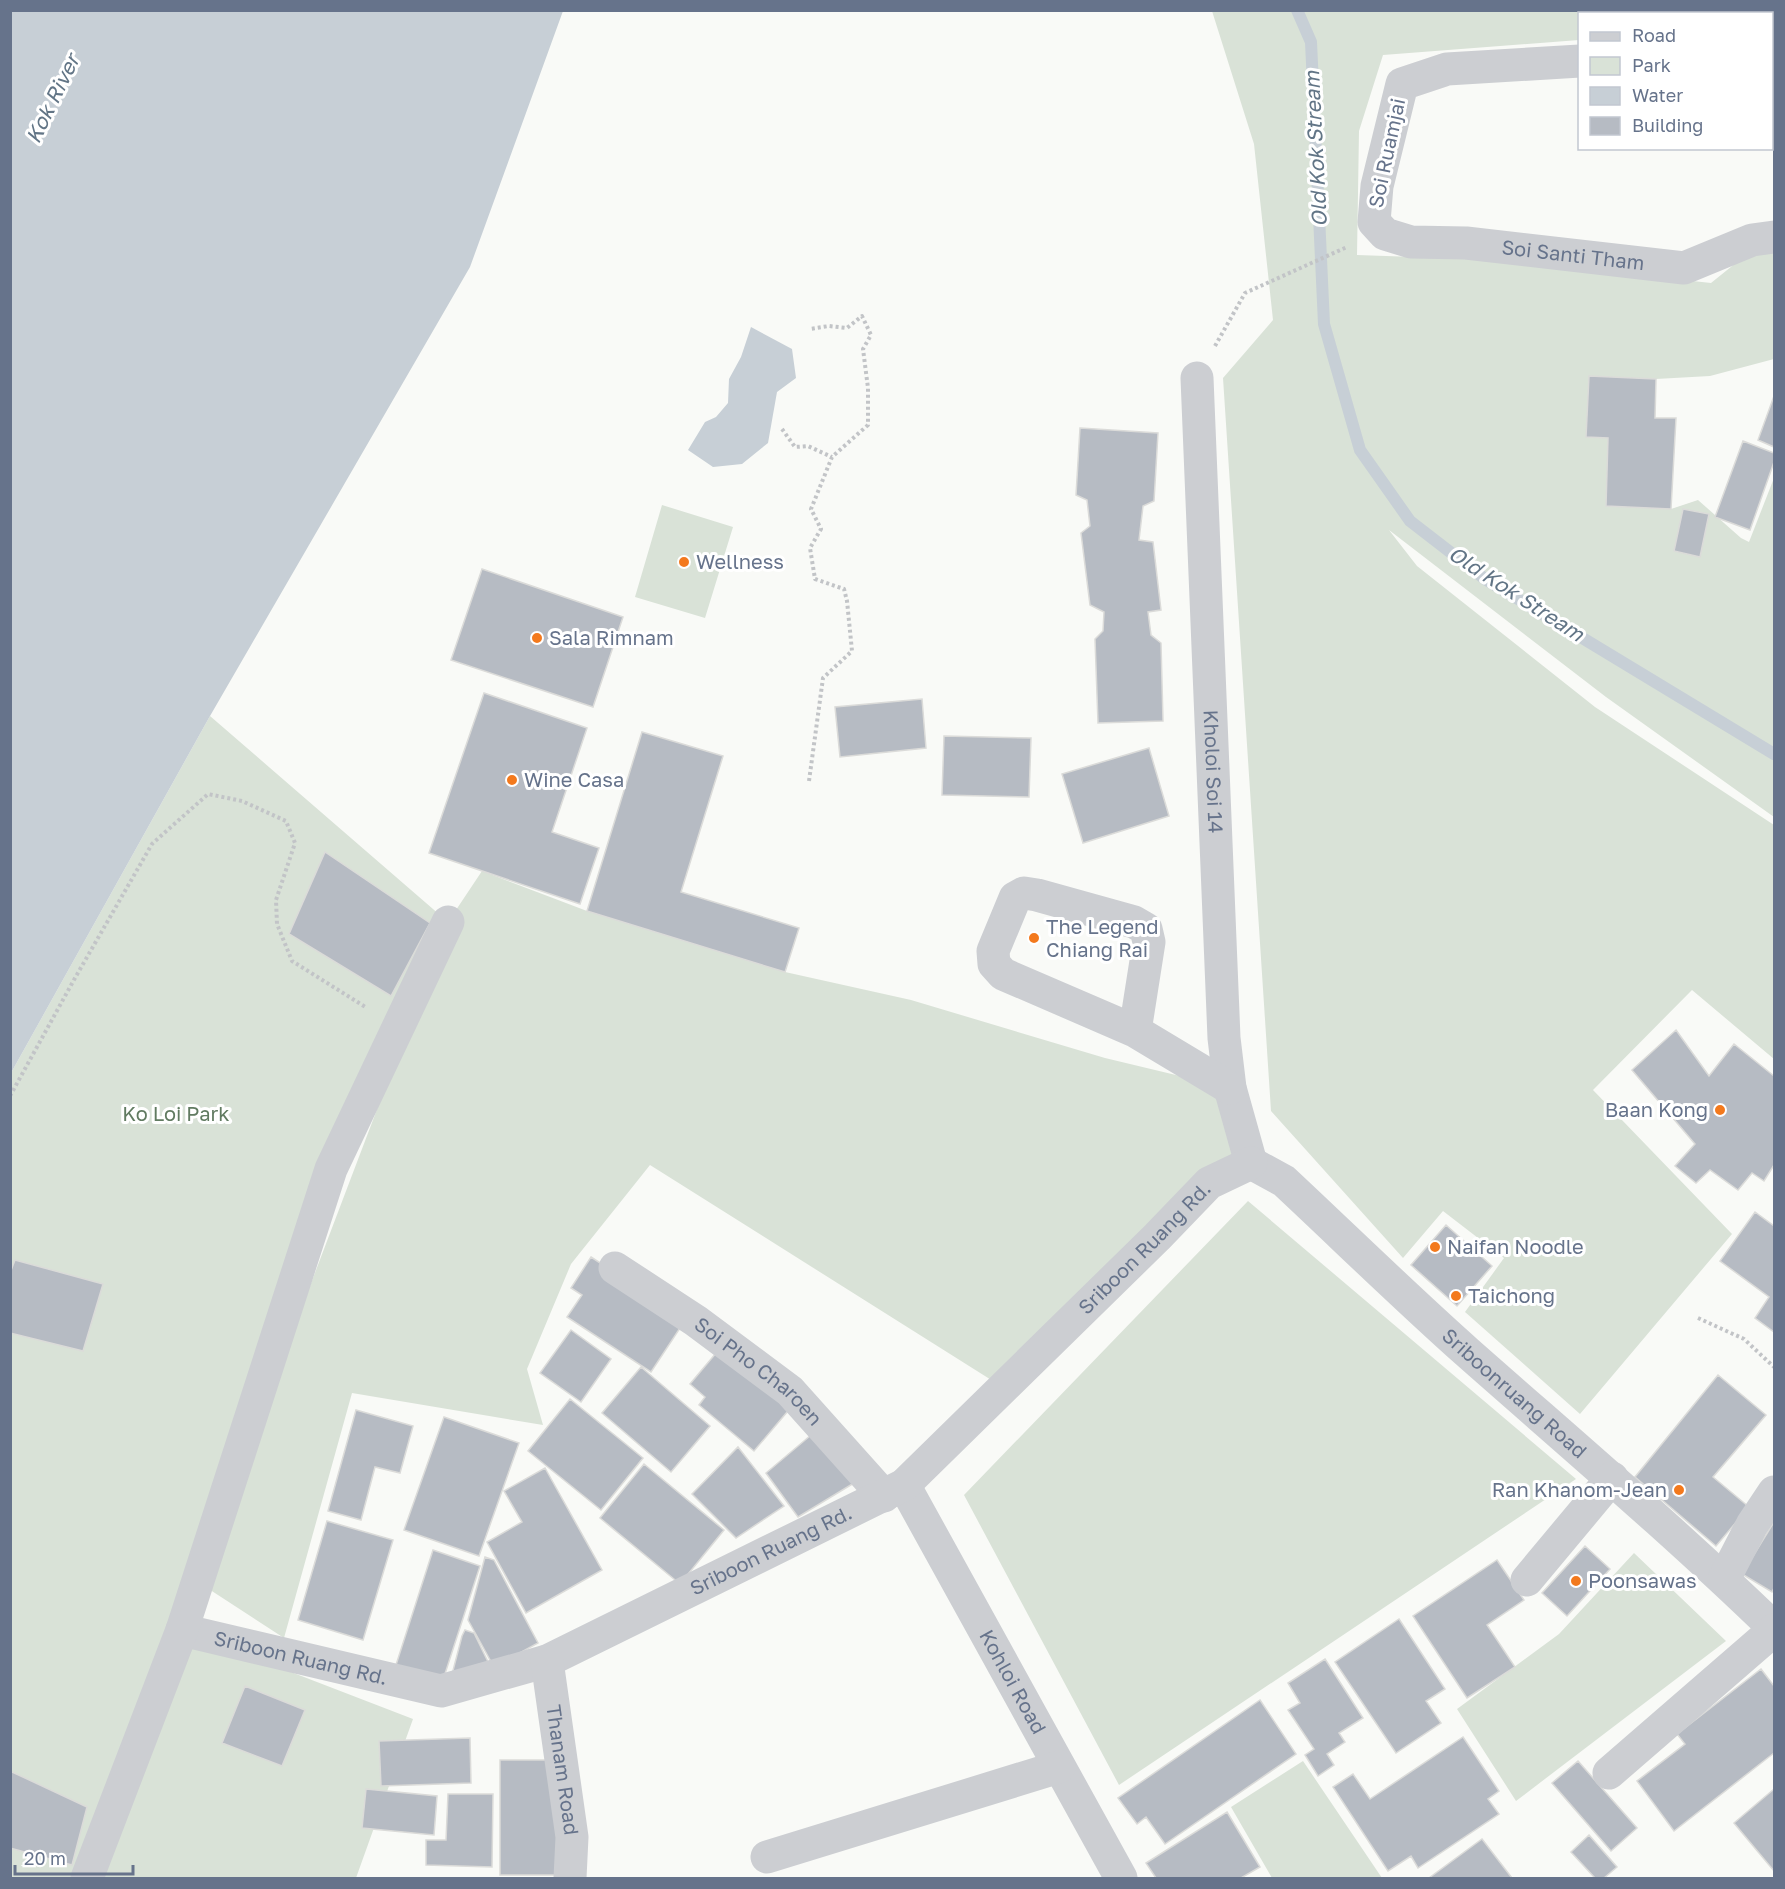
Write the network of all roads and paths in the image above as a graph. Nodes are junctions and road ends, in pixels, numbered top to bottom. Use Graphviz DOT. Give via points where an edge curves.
graph roads {
  1 [pos="1578,61"];
  2 [pos="1374,222"];
  3 [pos="1774,237"];
  4 [pos="1350,246"];
  5 [pos="810,329"];
  6 [pos="1197,378"];
  7 [pos="782,429"];
  8 [pos="832,456"];
  9 [pos="810,781"];
  10 [pos="448,922"];
  11 [pos="399,1027"];
  12 [pos="1135,1031"];
  13 [pos="1230,1088"];
  14 [pos="10,1096"];
  15 [pos="1251,1163"];
  16 [pos="615,1268"];
  17 [pos="1698,1318"];
  18 [pos="1774,1367"];
  19 [pos="1612,1478"];
  20 [pos="894,1491"];
  21 [pos="1774,1492"];
  22 [pos="1724,1579"];
  23 [pos="1527,1580"];
  24 [pos="1774,1629"];
  25 [pos="182,1630"];
  26 [pos="547,1661"];
  27 [pos="1059,1767"];
  28 [pos="1609,1773"];
  29 [pos="767,1857"];
  30 [pos="87,1878"];
  31 [pos="570,1878"];
  32 [pos="1120,1878"];
  1 -- 2 [label="street, Soi Ruamjai" via="1447,69 1402,84 1377,186"];
  2 -- 3 [label="street, Soi Santi Tham" via="1385,234 1411,242 1466,243 1684,268 1752,240"];
  4 -- 6 [label="path" via="1245,293"];
  5 -- 8 [label="path" via="848,328 862,316 871,335 863,349 868,425"];
  6 -- 13 [label="street, Kholoi Soi 14" via="1224,1038"];
  7 -- 8 [label="path" via="795,447 808,446"];
  8 -- 9 [label="path" via="811,509 821,529 810,548 815,579 844,589 852,651 823,678"];
  10 -- 11 [label="street"];
  11 -- 14 [label="path" via="292,961 277,924 276,900 295,843 286,821 242,801 208,794 152,844"];
  11 -- 25 [label="street" via="331,1169"];
  12 -- 12 [label="street" via="1149,942 1146,929 1134,922 1037,895 1024,893 1015,897 993,951 994,964 1003,974"];
  12 -- 13 [label="street"];
  13 -- 15 [label="street, Kholoi Soi 14"];
  15 -- 19 [label="street, Sriboonruang Road" via="1284,1182 1466,1351"];
  15 -- 20 [label="street, Sriboon Ruang Rd." via="1209,1183"];
  16 -- 20 [label="street, Soi Pho Charoen" via="696,1320 790,1391"];
  17 -- 18 [label="path" via="1743,1340"];
  19 -- 22 [label="street, Sriboonruang Road"];
  19 -- 23 [label="street"];
  20 -- 26 [label="street, Sriboon Ruang Rd."];
  20 -- 27 [label="street, Kohloi Road"];
  21 -- 22 [label="street"];
  22 -- 24 [label="street, Sriboonruang Road"];
  24 -- 28 [label="street"];
  25 -- 26 [label="street, Sriboon Ruang Rd." via="441,1691"];
  25 -- 30 [label="street"];
  26 -- 31 [label="street, Thanam Road" via="572,1838"];
  27 -- 29 [label="street"];
  27 -- 32 [label="street, Kohloi Road"];
}
